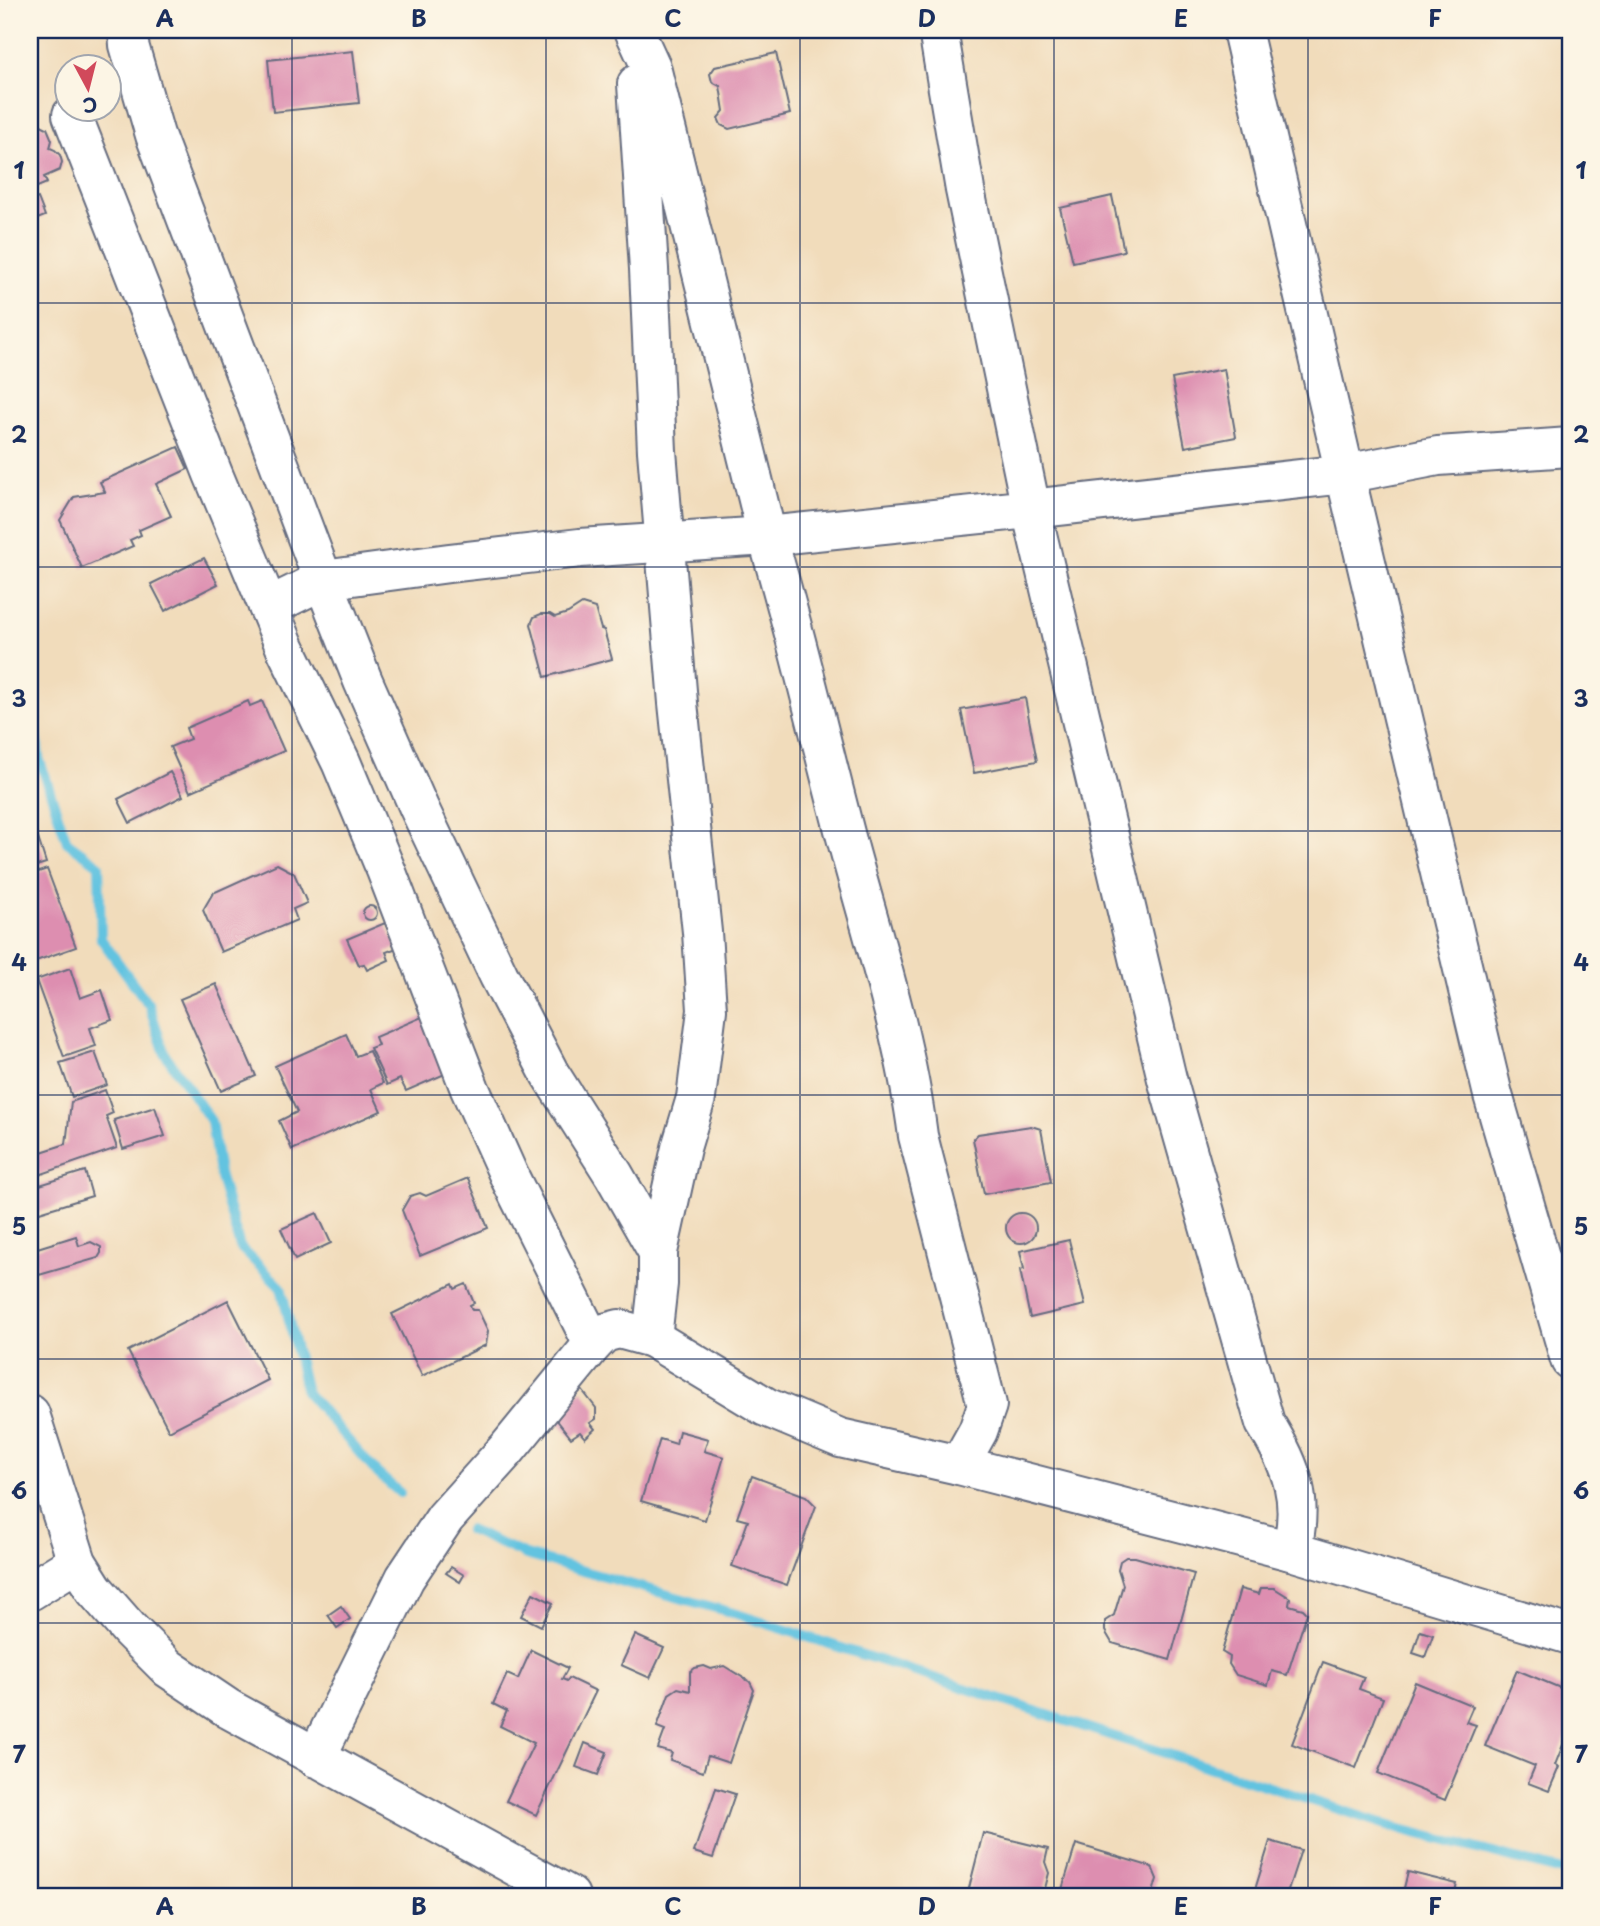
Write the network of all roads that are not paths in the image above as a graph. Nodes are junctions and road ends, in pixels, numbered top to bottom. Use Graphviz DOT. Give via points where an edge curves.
graph roads {
  1 [pos="128,30"];
  2 [pos="938,30"];
  3 [pos="1242,30"];
  4 [pos="635,31"];
  5 [pos="75,122"];
  6 [pos="1570,447"];
  7 [pos="1345,474"];
  8 [pos="1031,509"];
  9 [pos="767,536"];
  10 [pos="665,543"];
  11 [pos="323,580"];
  12 [pos="268,607"];
  13 [pos="658,1252"];
  14 [pos="652,1338"];
  15 [pos="593,1344"];
  16 [pos="1570,1360"];
  17 [pos="30,1415"];
  18 [pos="959,1465"];
  19 [pos="1291,1550"];
  20 [pos="77,1562"];
  21 [pos="30,1591"];
  22 [pos="1570,1634"];
  23 [pos="316,1758"];
  24 [pos="570,1896"];
  1 -- 11 [label="street" via="155,135"];
  2 -- 8 [label="street" via="965,190"];
  3 -- 7 [label="street"];
  4 -- 9 [label="street" via="651,67"];
  4 -- 10 [label="street"];
  5 -- 12 [label="street"];
  6 -- 7 [label="street" via="1438,456"];
  7 -- 8 [label="street"];
  7 -- 16 [label="street" via="1493,1095"];
  8 -- 9 [label="street"];
  8 -- 19 [label="street" via="1167,1079 1265,1423 1284,1454 1298,1499"];
  9 -- 10 [label="street"];
  9 -- 18 [label="street" via="898,1030 918,1136 987,1405"];
  10 -- 11 [label="street" via="567,550"];
  10 -- 13 [label="street" via="707,1010 696,1098"];
  11 -- 12 [label="street"];
  11 -- 13 [label="street" via="419,808 499,976 550,1074"];
  12 -- 15 [label="street" via="341,762 470,1089"];
  13 -- 14 [label="street"];
  14 -- 15 [label="street" via="619,1329"];
  14 -- 18 [label="street" via="766,1407 840,1438"];
  15 -- 23 [label="street" via="445,1518 405,1578"];
  17 -- 20 [label="street"];
  18 -- 19 [label="street"];
  19 -- 22 [label="street"];
  20 -- 21 [label="street"];
  20 -- 23 [label="street" via="94,1589 169,1668 229,1709"];
  23 -- 24 [label="street"];
}
